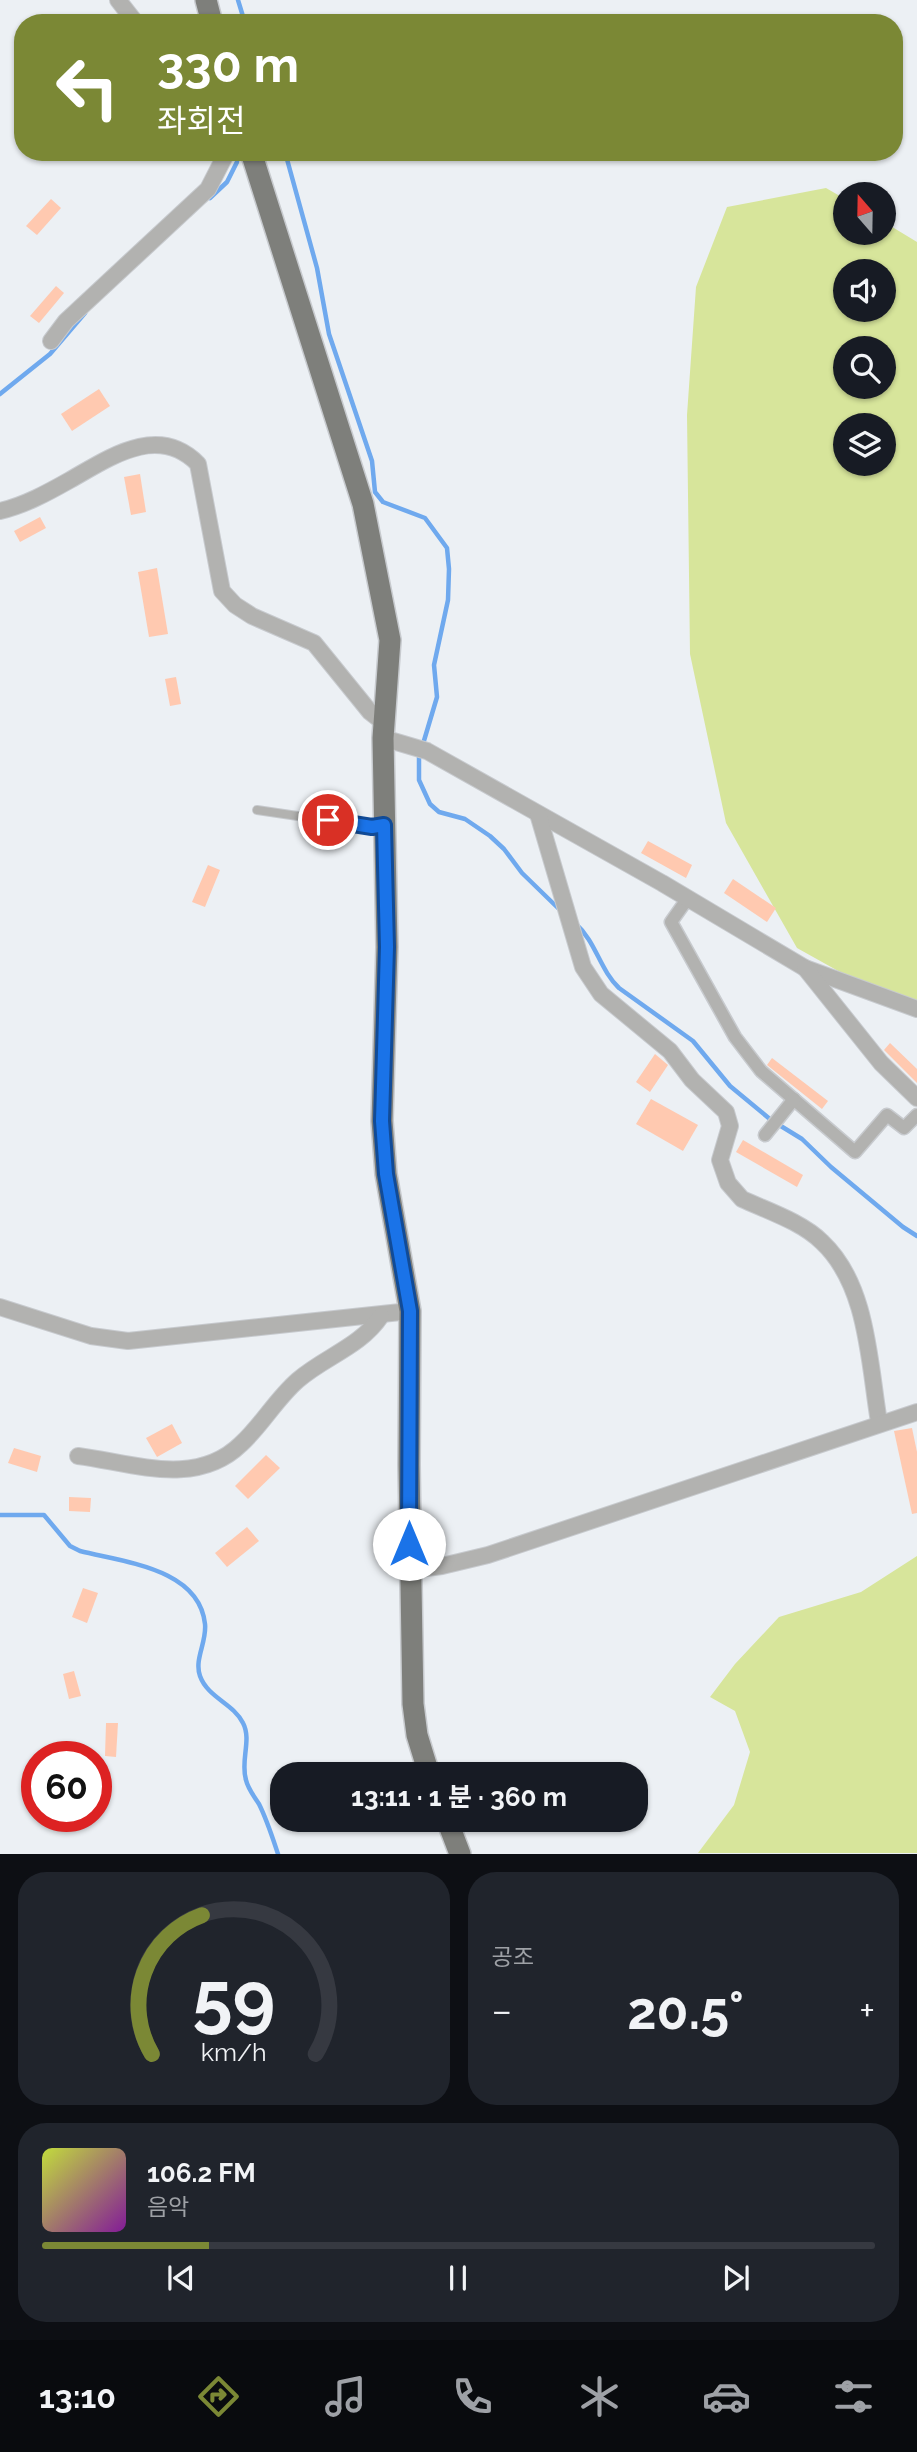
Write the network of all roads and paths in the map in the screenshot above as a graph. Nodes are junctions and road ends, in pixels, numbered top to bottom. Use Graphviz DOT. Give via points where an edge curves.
graph roads {
  1 [pos="118,0"];
  2 [pos="129,14"];
  3 [pos="222,161"];
  4 [pos="254,161"];
  5 [pos="51,341"];
  6 [pos="0,511"];
  7 [pos="383,730"];
  8 [pos="257,810"];
  9 [pos="538,814"];
  10 [pos="384,825"];
  11 [pos="688,898"];
  12 [pos="805,968"];
  13 [pos="917,1009"];
  14 [pos="917,1098"];
  15 [pos="794,1099"];
  16 [pos="917,1115"];
  17 [pos="767,1132"];
  18 [pos="0,1307"];
  19 [pos="410,1311"];
  20 [pos="382,1316"];
  21 [pos="917,1412"];
  22 [pos="879,1422"];
  23 [pos="78,1456"];
  24 [pos="410,1570"];
  25 [pos="425,1762"];
  26 [pos="452,1832"];
  27 [pos="460,1853"];
  1 -- 2 [label="street"];
  3 -- 5 [label="street" via="208,189 66,321"];
  4 -- 7 [label="main road" via="369,527 390,640"];
  6 -- 7 [label="street" via="43,495 118,451 176,447 198,464 222,591 252,617 314,643"];
  7 -- 9 [label="street"];
  7 -- 10 [label="main road"];
  8 -- 10 [label="lane"];
  9 -- 11 [label="street"];
  9 -- 22 [label="street" via="583,967 592,982 670,1051 726,1112 730,1126 720,1160 734,1192 822,1241 846,1271 859,1308"];
  10 -- 19 [label="main road" via="387,947 382,1121 386,1174"];
  11 -- 12 [label="street"];
  11 -- 15 [label="street" via="671,922 735,1037 761,1071"];
  12 -- 13 [label="street"];
  12 -- 14 [label="street" via="881,1063"];
  15 -- 16 [label="street" via="855,1152 887,1115 904,1128"];
  15 -- 17 [label="street"];
  18 -- 20 [label="street" via="91,1336 128,1341"];
  19 -- 20 [label="street"];
  19 -- 24 [label="main road"];
  20 -- 23 [label="street" via="371,1332 299,1380 242,1444 221,1460 190,1470 156,1470"];
  21 -- 22 [label="street"];
  22 -- 24 [label="street" via="488,1555"];
  24 -- 25 [label="main road" via="414,1704"];
  26 -- 27 [label="main road"];
}
